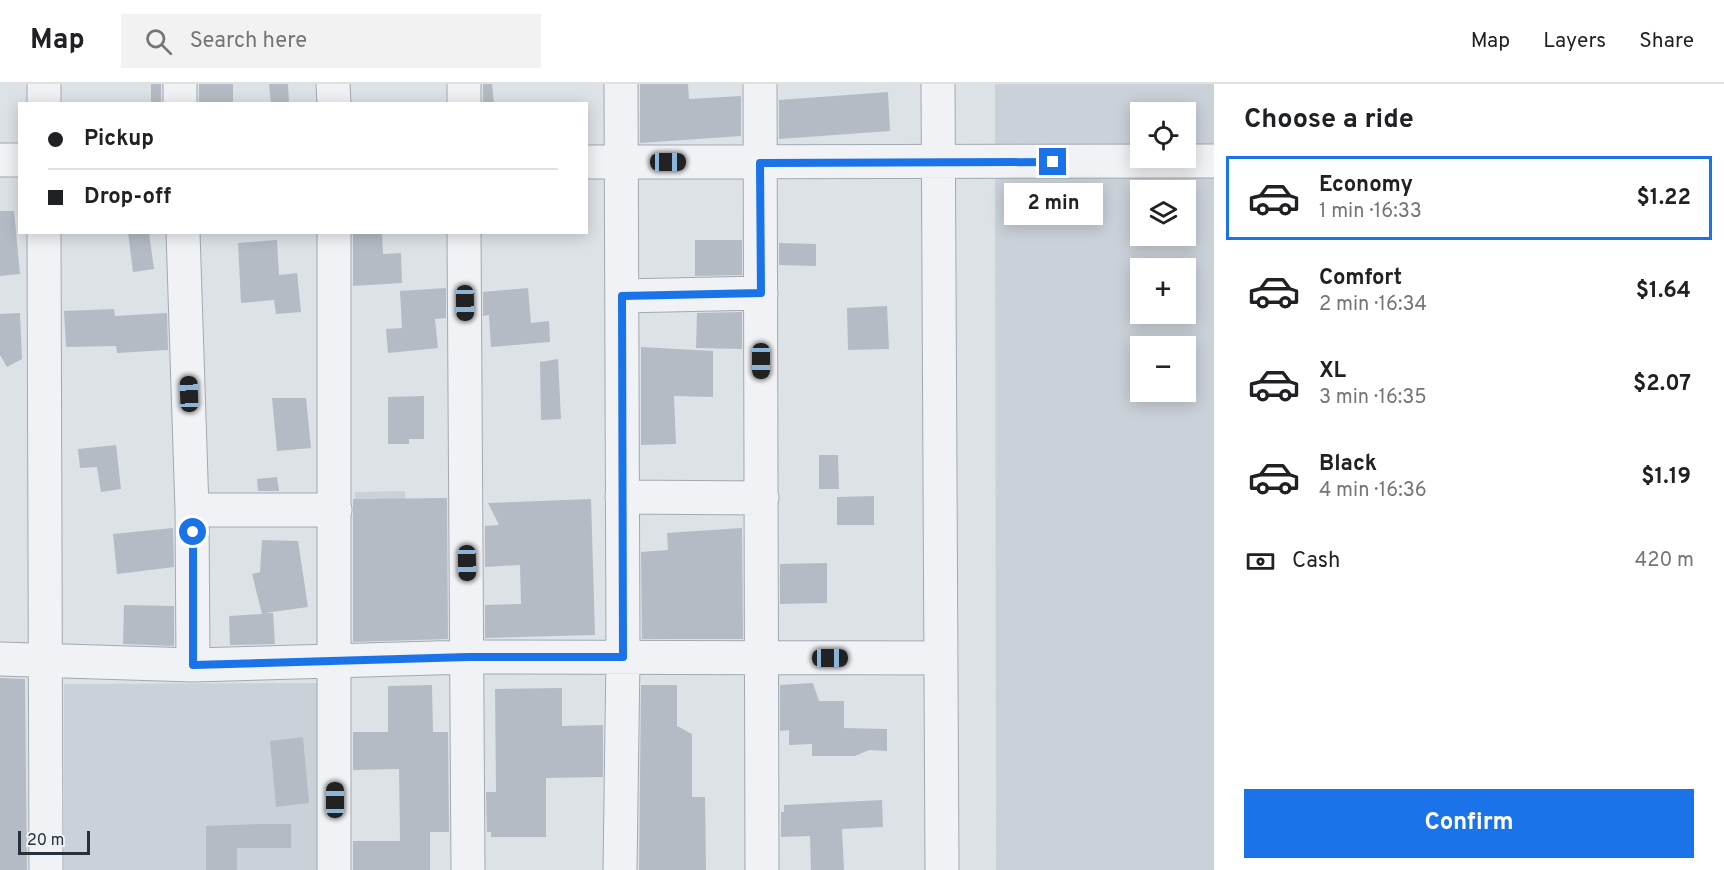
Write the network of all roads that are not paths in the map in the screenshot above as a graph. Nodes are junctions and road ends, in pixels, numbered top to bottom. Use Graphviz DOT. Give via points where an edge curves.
graph roads {
  1 [pos="44,84"];
  2 [pos="180,84"];
  3 [pos="333,84"];
  4 [pos="464,84"];
  5 [pos="621,84"];
  6 [pos="760,84"];
  7 [pos="938,84"];
  8 [pos="44,102"];
  9 [pos="180,102"];
  10 [pos="334,102"];
  11 [pos="464,102"];
  12 [pos="0,160"];
  13 [pos="18,160"];
  14 [pos="1214,161"];
  15 [pos="588,162"];
  16 [pos="621,162"];
  17 [pos="760,163"];
  18 [pos="938,163"];
  19 [pos="44,234"];
  20 [pos="183,234"];
  21 [pos="334,234"];
  22 [pos="464,234"];
  23 [pos="761,293"];
  24 [pos="622,296"];
  25 [pos="622,497"];
  26 [pos="762,498"];
  27 [pos="192,510"];
  28 [pos="335,510"];
  29 [pos="468,657"];
  30 [pos="623,657"];
  31 [pos="763,658"];
  32 [pos="940,658"];
  33 [pos="0,659"];
  34 [pos="46,661"];
  35 [pos="336,661"];
  36 [pos="193,665"];
  37 [pos="46,870"];
  38 [pos="334,870"];
  39 [pos="468,870"];
  40 [pos="620,870"];
  41 [pos="762,870"];
  42 [pos="942,870"];
  1 -- 8 [label="street"];
  2 -- 9 [label="street"];
  3 -- 10 [label="street"];
  4 -- 11 [label="street"];
  5 -- 16 [label="street"];
  6 -- 17 [label="street"];
  7 -- 18 [label="street"];
  12 -- 13 [label="street"];
  14 -- 18 [label="street"];
  15 -- 16 [label="street"];
  16 -- 17 [label="street"];
  16 -- 24 [label="street"];
  17 -- 18 [label="street"];
  17 -- 23 [label="street"];
  18 -- 32 [label="street"];
  19 -- 34 [label="street"];
  20 -- 27 [label="street"];
  21 -- 28 [label="street"];
  22 -- 29 [label="street"];
  23 -- 24 [label="street"];
  23 -- 26 [label="street"];
  24 -- 25 [label="street"];
  25 -- 26 [label="street"];
  25 -- 30 [label="street"];
  26 -- 31 [label="street"];
  27 -- 28 [label="street"];
  27 -- 36 [label="street"];
  28 -- 35 [label="street"];
  29 -- 30 [label="street"];
  29 -- 35 [label="street"];
  29 -- 39 [label="street"];
  30 -- 31 [label="street"];
  30 -- 40 [label="street"];
  31 -- 32 [label="street"];
  31 -- 41 [label="street"];
  32 -- 42 [label="street"];
  33 -- 34 [label="street"];
  34 -- 36 [label="street"];
  34 -- 37 [label="street"];
  35 -- 36 [label="street"];
  35 -- 38 [label="street"];
}
